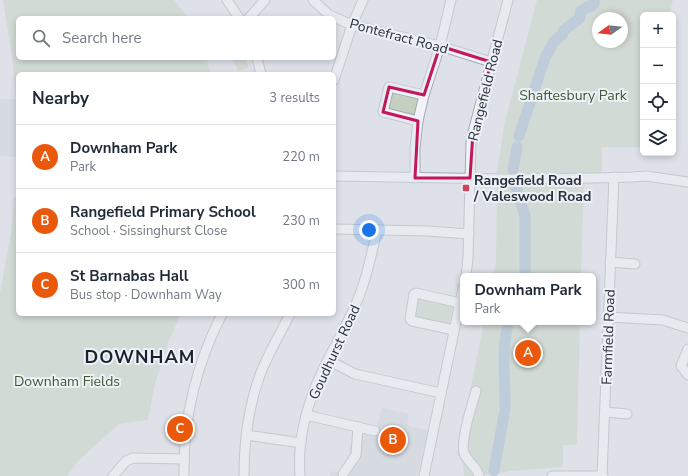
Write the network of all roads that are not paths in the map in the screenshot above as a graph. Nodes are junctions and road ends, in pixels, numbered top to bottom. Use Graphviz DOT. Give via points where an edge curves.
graph roads {
  1 [pos="227,0"];
  2 [pos="265,0"];
  3 [pos="313,0"];
  4 [pos="363,0"];
  5 [pos="451,0"];
  6 [pos="508,0"];
  7 [pos="238,16"];
  8 [pos="251,16"];
  9 [pos="331,16"];
  10 [pos="336,18"];
  11 [pos="352,25"];
  12 [pos="440,46"];
  13 [pos="257,60"];
  14 [pos="491,62"];
  15 [pos="260,72"];
  16 [pos="336,74"];
  17 [pos="424,95"];
  18 [pos="418,122"];
  19 [pos="336,176"];
  20 [pos="614,177"];
  21 [pos="414,178"];
  22 [pos="470,178"];
  23 [pos="688,182"];
  24 [pos="336,229"];
  25 [pos="377,230"];
  26 [pos="469,234"];
  27 [pos="610,262"];
  28 [pos="634,264"];
  29 [pos="466,273"];
  30 [pos="460,303"];
  31 [pos="221,316"];
  32 [pos="289,316"];
  33 [pos="608,317"];
  34 [pos="688,328"];
  35 [pos="454,330"];
  36 [pos="688,349"];
  37 [pos="328,360"];
  38 [pos="688,375"];
  39 [pos="476,392"];
  40 [pos="441,393"];
  41 [pos="605,412"];
  42 [pos="627,414"];
  43 [pos="306,415"];
  44 [pos="358,427"];
  45 [pos="375,431"];
  46 [pos="246,435"];
  47 [pos="301,443"];
  48 [pos="184,459"];
  49 [pos="343,474"];
  50 [pos="113,476"];
  51 [pos="184,476"];
  52 [pos="244,476"];
  53 [pos="300,476"];
  54 [pos="424,476"];
  55 [pos="479,476"];
  56 [pos="552,476"];
  57 [pos="603,476"];
  1 -- 7 [label="street"];
  2 -- 8 [label="street"];
  3 -- 9 [label="street, Pontefract Road"];
  4 -- 11 [label="street"];
  5 -- 12 [label="street"];
  6 -- 14 [label="street, Rangefield Road"];
  10 -- 11 [label="street, Pontefract Road"];
  11 -- 12 [label="street, Pontefract Road"];
  11 -- 16 [label="street"];
  12 -- 14 [label="street, Pontefract Road"];
  12 -- 17 [label="street"];
  13 -- 15 [label="street"];
  14 -- 22 [label="street, Rangefield Road" via="473,132"];
  17 -- 18 [label="street"];
  17 -- 18 [label="street" via="389,87 383,112"];
  18 -- 21 [label="street"];
  19 -- 21 [label="street"];
  20 -- 22 [label="street"];
  20 -- 23 [label="street" via="646,176"];
  20 -- 27 [label="street, Farmfield Road"];
  21 -- 22 [label="street"];
  22 -- 26 [label="street, Rangefield Road"];
  24 -- 25 [label="street"];
  25 -- 26 [label="street"];
  25 -- 37 [label="street, Goudhurst Road" via="356,304"];
  26 -- 29 [label="street, Rangefield Road"];
  27 -- 28 [label="street"];
  27 -- 33 [label="street, Farmfield Road"];
  30 -- 35 [label="street"];
  30 -- 35 [label="street" via="414,294 410,319 412,321"];
  31 -- 48 [label="street" via="202,358 193,388"];
  32 -- 46 [label="street" via="260,375"];
  33 -- 34 [label="street" via="663,320"];
  33 -- 41 [label="street, Farmfield Road"];
  35 -- 40 [label="street"];
  36 -- 38 [label="street" via="681,366"];
  37 -- 40 [label="street" via="355,374"];
  37 -- 43 [label="street, Goudhurst Road"];
  39 -- 55 [label="street" via="470,408 463,446 466,457"];
  40 -- 54 [label="street"];
  41 -- 42 [label="street"];
  41 -- 57 [label="street, Farmfield Road"];
  43 -- 44 [label="street"];
  43 -- 47 [label="street, Goudhurst Road"];
  44 -- 45 [label="street"];
  44 -- 49 [label="street" via="356,455"];
  46 -- 47 [label="street"];
  46 -- 52 [label="street"];
  47 -- 53 [label="street, Goudhurst Road"];
  48 -- 50 [label="street" via="133,458 126,461"];
  48 -- 51 [label="street"];
  56 -- 57 [label="street"];
}
